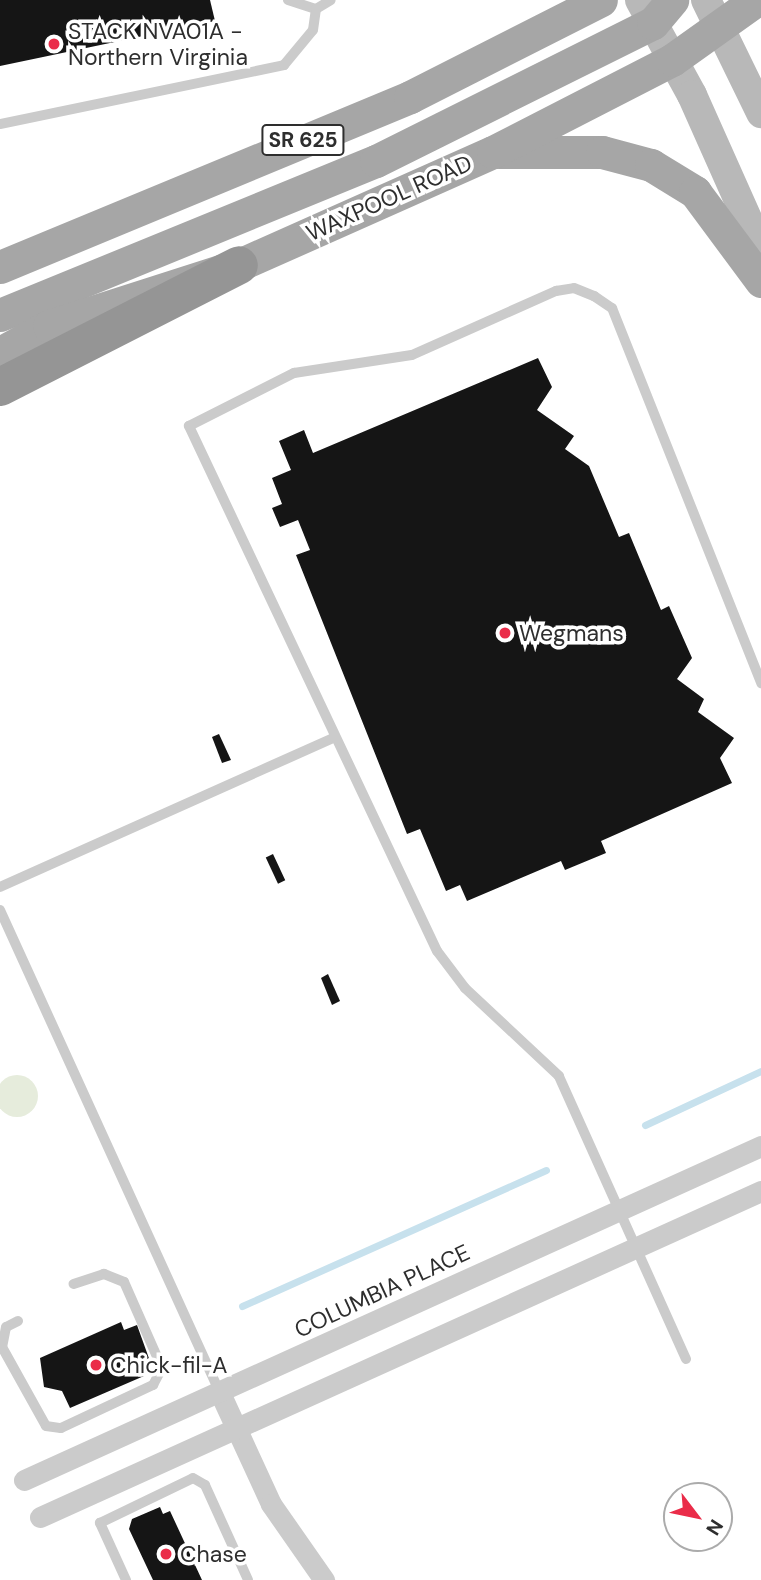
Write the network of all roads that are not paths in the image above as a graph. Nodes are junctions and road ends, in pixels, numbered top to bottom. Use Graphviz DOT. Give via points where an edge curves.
graph roads {
  1 [pos="288,0"];
  2 [pos="331,0"];
  3 [pos="601,0"];
  4 [pos="756,0"];
  5 [pos="655,8"];
  6 [pos="316,9"];
  7 [pos="712,13"];
  8 [pos="672,60"];
  9 [pos="761,113"];
  10 [pos="0,124"];
  11 [pos="493,152"];
  12 [pos="761,250"];
  13 [pos="239,265"];
  14 [pos="0,267"];
  15 [pos="761,281"];
  16 [pos="0,315"];
  17 [pos="0,353"];
  18 [pos="0,387"];
  19 [pos="761,683"];
  20 [pos="333,738"];
  21 [pos="0,887"];
  22 [pos="0,910"];
  23 [pos="761,1146"];
  24 [pos="761,1191"];
  25 [pos="621,1210"];
  26 [pos="637,1246"];
  27 [pos="74,1284"];
  28 [pos="18,1321"];
  29 [pos="686,1359"];
  30 [pos="220,1393"];
  31 [pos="239,1429"];
  32 [pos="24,1480"];
  33 [pos="40,1517"];
  34 [pos="126,1580"];
  35 [pos="248,1580"];
  36 [pos="324,1580"];
  1 -- 6 [label="lane"];
  2 -- 6 [label="lane"];
  3 -- 14 [label="main road, SR 625" via="410,97"];
  4 -- 7 [label="main road, WAXPOOL ROAD"];
  5 -- 8 [label="main road"];
  5 -- 16 [label="main road" via="376,161 138,253"];
  6 -- 10 [label="lane" via="313,30 284,65"];
  7 -- 8 [label="main road, WAXPOOL ROAD"];
  7 -- 9 [label="main road"];
  8 -- 11 [label="main road, WAXPOOL ROAD"];
  8 -- 12 [label="main road"];
  11 -- 13 [label="main road, WAXPOOL ROAD"];
  11 -- 15 [label="main road" via="602,152 652,165 695,191"];
  13 -- 17 [label="main road, WAXPOOL ROAD" via="49,326"];
  13 -- 18 [label="highway"];
  19 -- 20 [label="lane" via="612,308 574,288 412,355 294,373 189,426"];
  20 -- 21 [label="lane"];
  20 -- 25 [label="lane" via="437,951 466,988 559,1076"];
  22 -- 30 [label="lane"];
  23 -- 25 [label="street, COLUMBIA PLACE"];
  24 -- 26 [label="street"];
  25 -- 26 [label="lane"];
  25 -- 30 [label="street, COLUMBIA PLACE"];
  26 -- 29 [label="lane"];
  26 -- 31 [label="street"];
  27 -- 28 [label="lane" via="104,1274 124,1282 162,1368 153,1385 61,1428 46,1426 2,1347 6,1326"];
  30 -- 31 [label="street"];
  30 -- 32 [label="street, COLUMBIA PLACE"];
  31 -- 33 [label="street"];
  31 -- 36 [label="street" via="271,1504"];
  34 -- 35 [label="lane" via="100,1523 193,1478 205,1485"];
}
